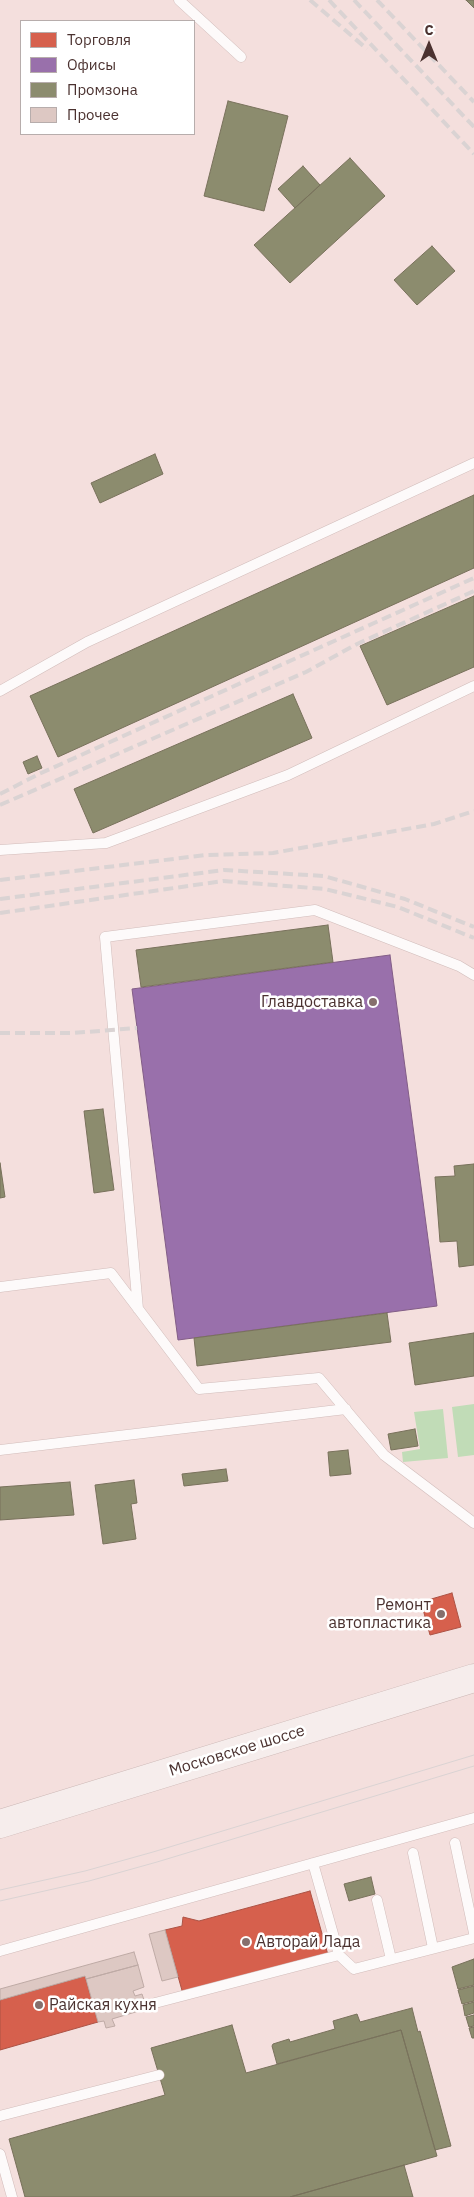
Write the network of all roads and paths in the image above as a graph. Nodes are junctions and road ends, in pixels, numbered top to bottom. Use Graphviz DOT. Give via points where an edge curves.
graph roads {
  1 [pos="179,0"];
  2 [pos="241,57"];
  3 [pos="474,463"];
  4 [pos="474,686"];
  5 [pos="0,691"];
  6 [pos="0,850"];
  7 [pos="474,975"];
  8 [pos="0,1287"];
  9 [pos="138,1309"];
  10 [pos="346,1409"];
  11 [pos="0,1450"];
  12 [pos="474,1523"];
  13 [pos="474,1678"];
  14 [pos="474,1818"];
  15 [pos="0,1824"];
  16 [pos="455,1843"];
  17 [pos="413,1853"];
  18 [pos="313,1863"];
  19 [pos="377,1900"];
  20 [pos="474,1933"];
  21 [pos="474,1938"];
  22 [pos="433,1948"];
  23 [pos="0,1951"];
  24 [pos="339,1955"];
  25 [pos="391,1959"];
  26 [pos="155,2003"];
  27 [pos="159,2075"];
  28 [pos="0,2116"];
  29 [pos="0,2154"];
  30 [pos="12,2197"];
  1 -- 2 [label="lane"];
  3 -- 5 [label="lane" via="87,642"];
  4 -- 6 [label="lane" via="288,775 106,844"];
  7 -- 9 [label="lane" via="459,966 315,910 105,937"];
  8 -- 9 [label="lane" via="111,1273"];
  9 -- 10 [label="lane" via="199,1389 319,1378"];
  10 -- 11 [label="lane"];
  10 -- 12 [label="lane" via="384,1455"];
  13 -- 15 [label="main road, Московское шоссе"];
  14 -- 18 [label="lane"];
  16 -- 20 [label="lane"];
  17 -- 22 [label="lane"];
  18 -- 23 [label="lane"];
  18 -- 24 [label="lane"];
  19 -- 25 [label="lane"];
  21 -- 22 [label="lane"];
  22 -- 25 [label="lane"];
  24 -- 25 [label="lane" via="354,1969"];
  24 -- 26 [label="lane"];
  27 -- 28 [label="lane"];
  29 -- 30 [label="lane"];
}
